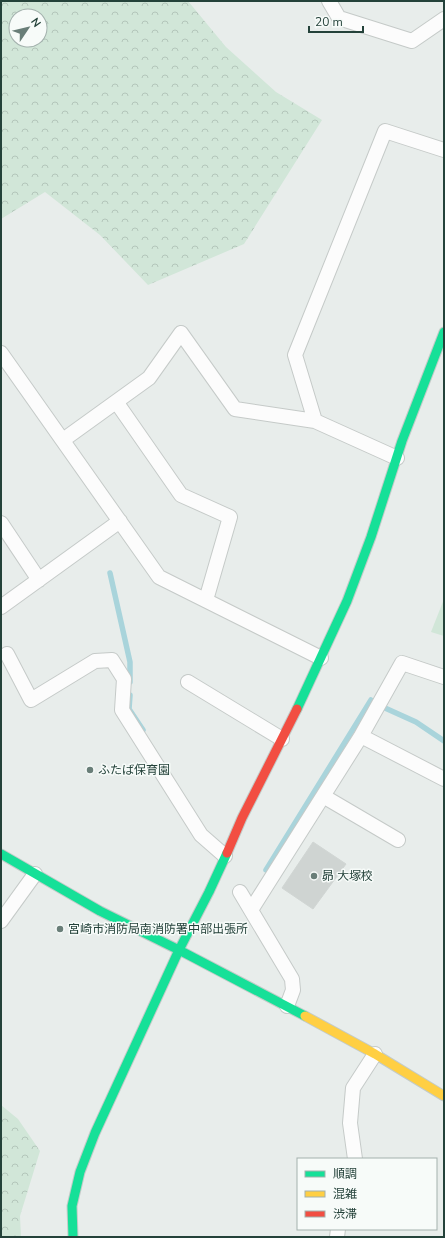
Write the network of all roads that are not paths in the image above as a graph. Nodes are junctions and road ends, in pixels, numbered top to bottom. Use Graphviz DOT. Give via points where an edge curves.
graph roads {
  1 [pos="329,1"];
  2 [pos="444,19"];
  3 [pos="444,150"];
  4 [pos="443,337"];
  5 [pos="1,353"];
  6 [pos="117,403"];
  7 [pos="315,421"];
  8 [pos="63,440"];
  9 [pos="397,458"];
  10 [pos="120,521"];
  11 [pos="1,523"];
  12 [pos="39,580"];
  13 [pos="206,600"];
  14 [pos="1,607"];
  15 [pos="7,654"];
  16 [pos="321,658"];
  17 [pos="444,677"];
  18 [pos="188,682"];
  19 [pos="361,736"];
  20 [pos="282,739"];
  21 [pos="444,779"];
  22 [pos="323,796"];
  23 [pos="398,840"];
  24 [pos="1,854"];
  25 [pos="225,856"];
  26 [pos="35,874"];
  27 [pos="240,892"];
  28 [pos="251,910"];
  29 [pos="1,921"];
  30 [pos="179,950"];
  31 [pos="287,1006"];
  32 [pos="375,1054"];
  33 [pos="444,1096"];
  34 [pos="355,1158"];
  35 [pos="73,1237"];
  1 -- 2 [label="street" via="340,18 412,41"];
  3 -- 7 [label="street" via="385,131 296,355"];
  4 -- 9 [label="street"];
  5 -- 8 [label="street"];
  6 -- 7 [label="street" via="149,378 181,332 235,409"];
  6 -- 8 [label="street"];
  6 -- 13 [label="street" via="181,495 230,517"];
  7 -- 9 [label="street"];
  8 -- 10 [label="street"];
  9 -- 16 [label="street" via="371,538 347,601"];
  10 -- 12 [label="street"];
  10 -- 13 [label="street" via="159,577"];
  11 -- 12 [label="street"];
  12 -- 14 [label="street"];
  13 -- 16 [label="street"];
  15 -- 25 [label="street" via="31,700 95,661 112,660 124,679 122,710 201,834"];
  16 -- 20 [label="street"];
  17 -- 19 [label="street" via="402,663"];
  18 -- 20 [label="street"];
  19 -- 21 [label="street"];
  19 -- 22 [label="street"];
  20 -- 25 [label="street"];
  22 -- 23 [label="street"];
  22 -- 28 [label="street"];
  24 -- 26 [label="street"];
  25 -- 30 [label="street"];
  26 -- 29 [label="street"];
  26 -- 30 [label="street" via="100,911"];
  27 -- 28 [label="street"];
  28 -- 31 [label="street" via="292,978 293,990"];
  30 -- 31 [label="street"];
  30 -- 35 [label="street" via="95,1133 80,1172 72,1206"];
  31 -- 32 [label="street"];
  32 -- 33 [label="street"];
  32 -- 34 [label="street" via="354,1088 350,1123"];
}
